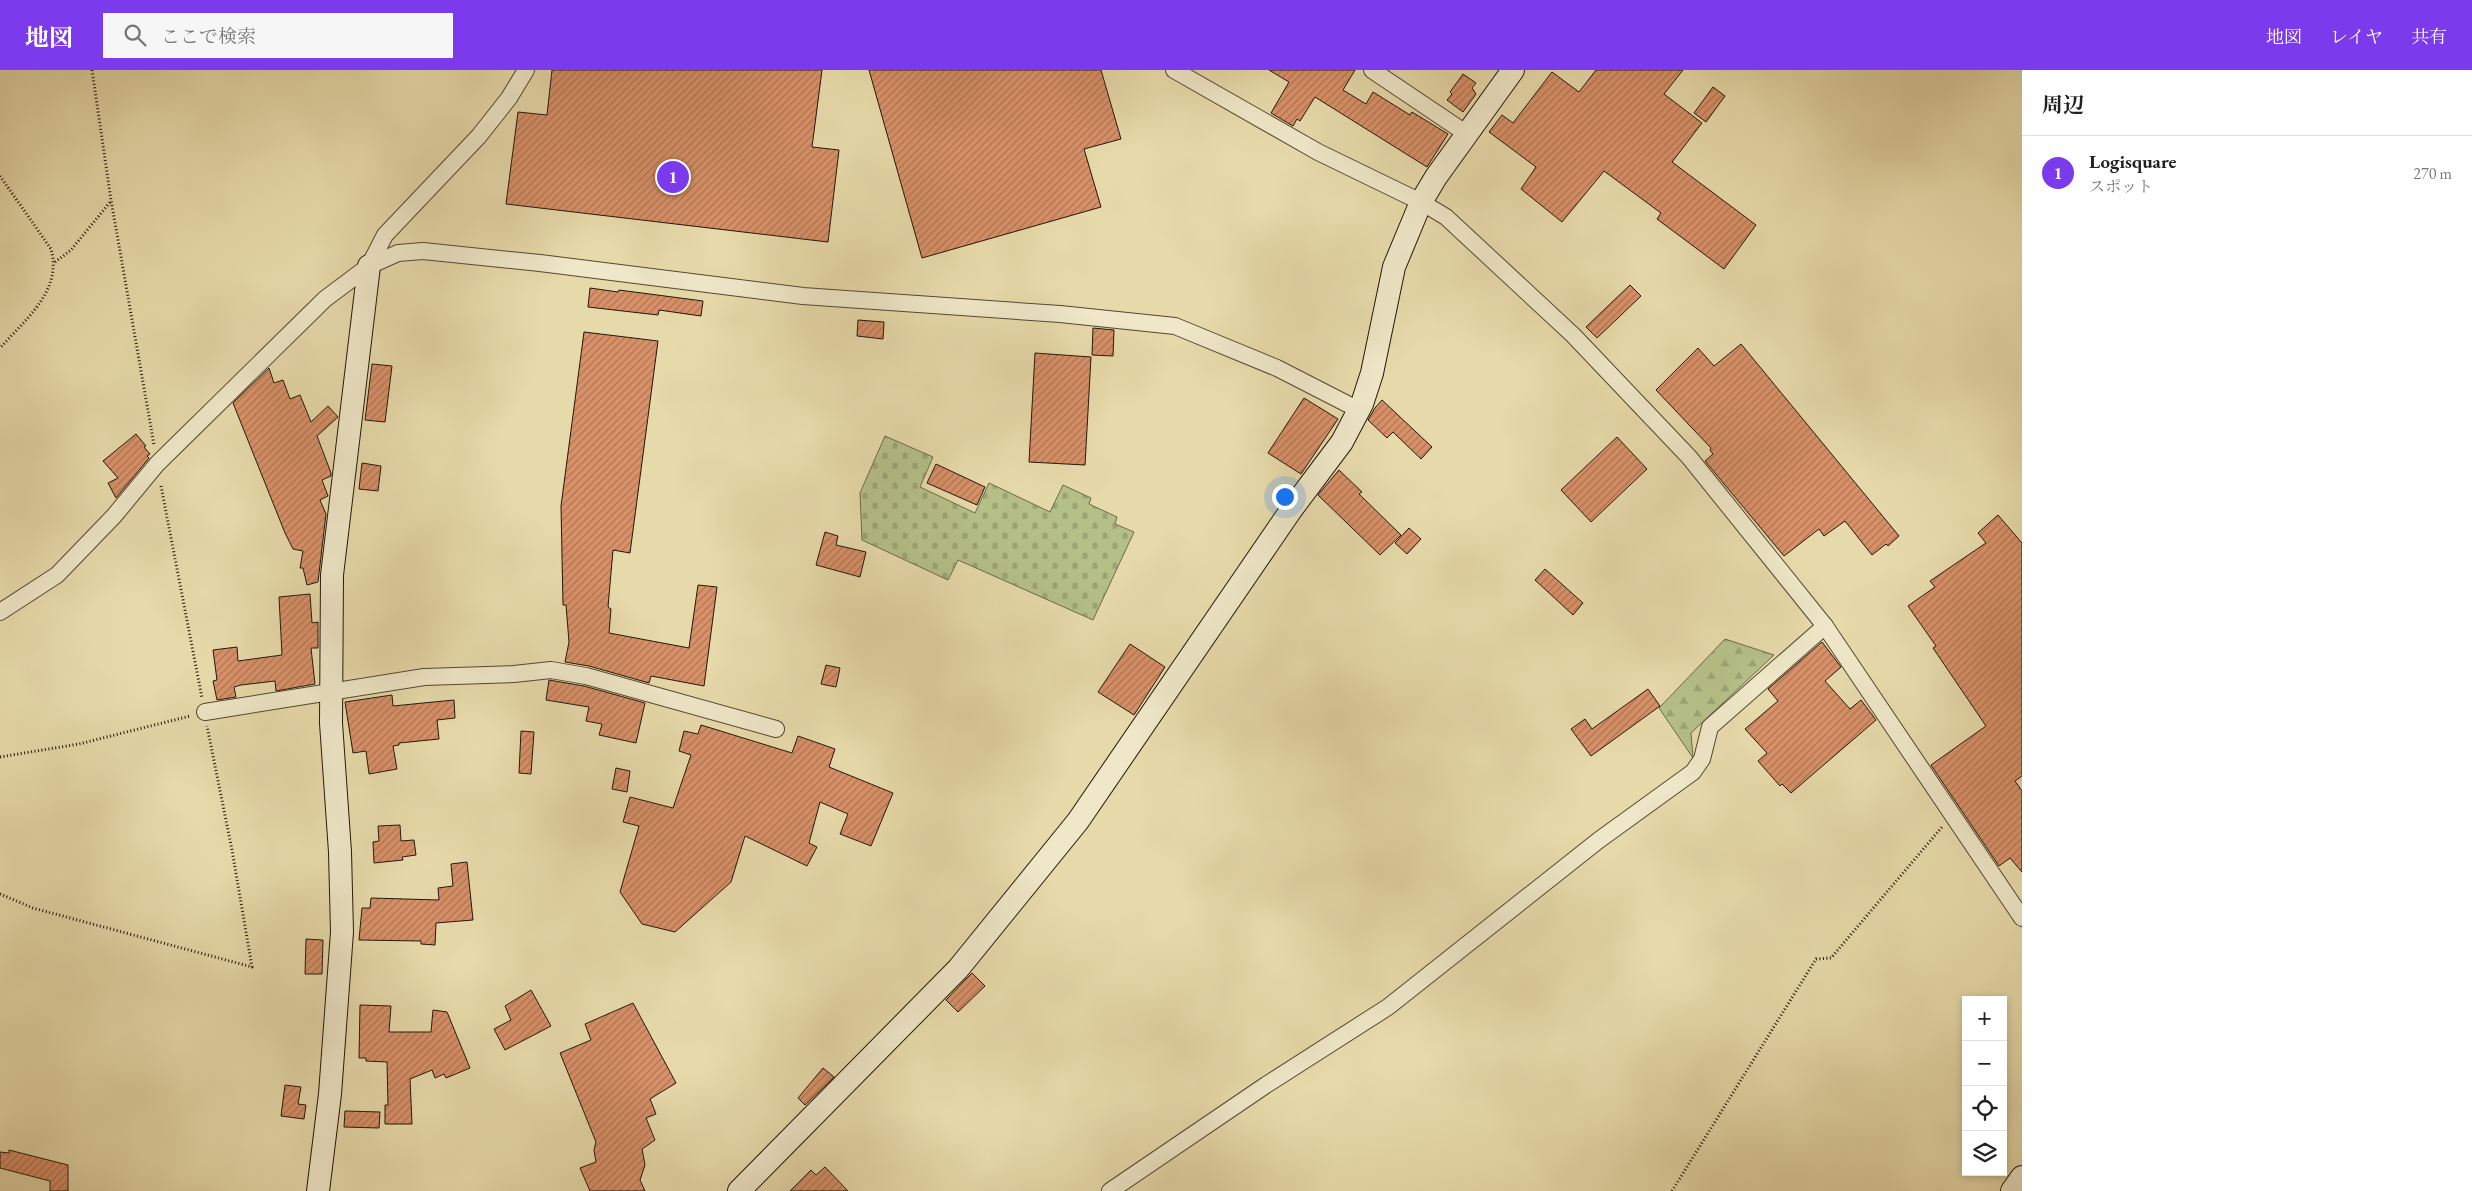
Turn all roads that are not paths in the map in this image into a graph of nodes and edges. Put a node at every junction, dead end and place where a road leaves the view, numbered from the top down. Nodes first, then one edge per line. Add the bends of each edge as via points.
1 (526, 70) edge
2 (1174, 70) edge
3 (1372, 70) edge
4 (1513, 70) edge
5 (1467, 134) junction
6 (1421, 202) junction
7 (369, 266) junction
8 (1359, 410) junction
9 (0, 612) edge
10 (1825, 626) junction
11 (332, 692) junction
12 (204, 712) road end
13 (776, 730) dead end
14 (2022, 918) edge
15 (2022, 1176) edge
16 (318, 1191) edge
17 (739, 1191) edge
18 (1110, 1191) edge
19 (2012, 1191) edge

1 - 7 street via 479,136 385,235
2 - 6 street via 1318,152
3 - 5 street
4 - 5 street
5 - 6 street
6 - 8 street via 1394,267 1372,373
6 - 10 street via 1446,217 1573,335 1638,401 1689,457
7 - 8 street via 398,252 423,251 803,296 1060,314 1175,326 1278,368
7 - 9 street via 324,299 157,464 114,516 57,575
7 - 11 street via 332,575
8 - 17 street via 1342,442 1078,821 958,969
10 - 14 street
10 - 18 street via 1710,727 1702,759 1694,772 1599,840 1388,1007
11 - 12 street
11 - 13 street via 424,677 551,670 586,676
11 - 16 street via 342,932 330,1094
15 - 19 street

